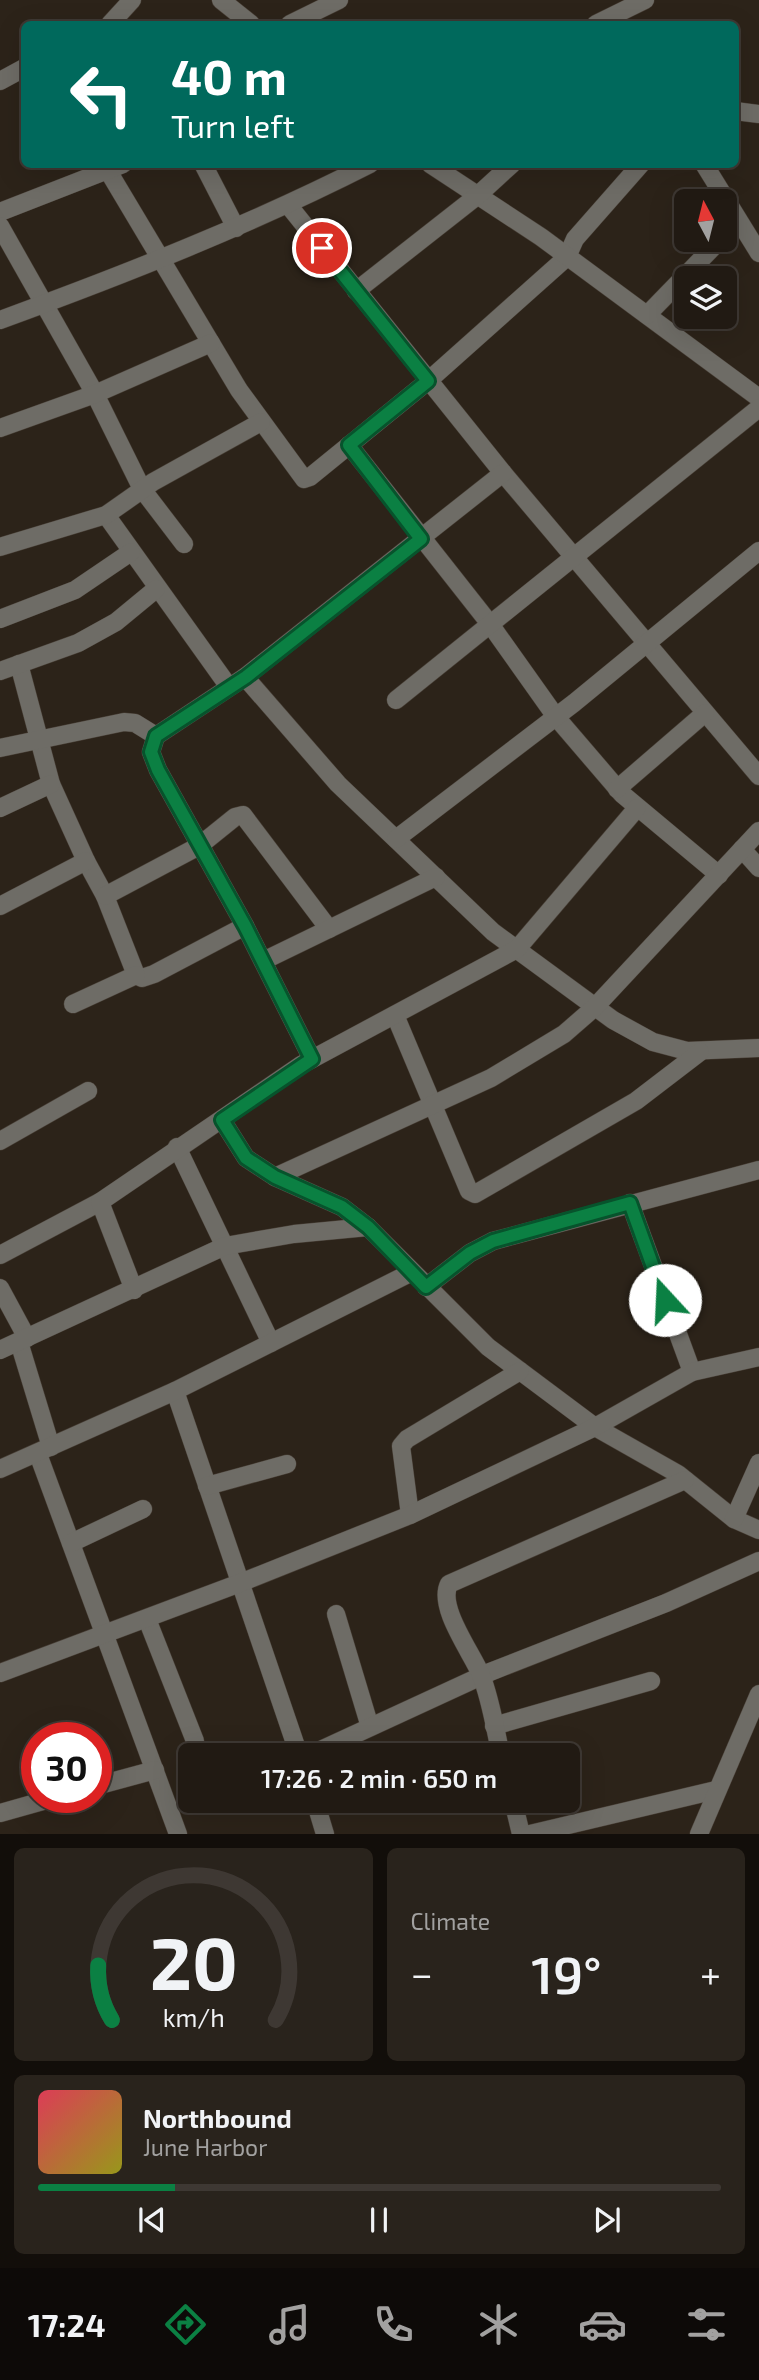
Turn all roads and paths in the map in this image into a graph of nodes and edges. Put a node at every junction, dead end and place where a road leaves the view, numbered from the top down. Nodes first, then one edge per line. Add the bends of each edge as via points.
1 (132, 0) edge
2 (221, 0) edge
3 (339, 0) edge
4 (645, 0) edge
5 (114, 21) edge
6 (247, 21) edge
7 (296, 21) edge
8 (602, 21) edge
9 (21, 70) edge
10 (0, 81) edge
11 (739, 112) edge
12 (759, 114) edge
13 (109, 168) edge
14 (112, 168) edge
15 (205, 168) edge
16 (362, 168) edge
17 (436, 168) edge
18 (508, 168) edge
19 (637, 168) edge
20 (706, 168) edge
21 (477, 196) junction
22 (289, 206) junction
23 (0, 212) edge
24 (739, 221) joint
25 (0, 226) edge
26 (236, 229) junction
27 (708, 252) edge
28 (759, 253) edge
29 (567, 257) junction
30 (161, 260) junction
31 (356, 291) junction
32 (43, 304) junction
33 (647, 315) junction
34 (0, 320) edge
35 (211, 344) junction
36 (428, 381) junction
37 (757, 393) edge
38 (95, 394) junction
39 (261, 422) junction
40 (0, 428) edge
41 (349, 445) junction
42 (503, 473) junction
43 (142, 489) junction
44 (106, 515) junction
45 (421, 539) junction
46 (184, 544) dead end
47 (0, 547) edge
48 (759, 551) edge
49 (131, 552) junction
50 (574, 556) junction
51 (156, 589) junction
52 (0, 619) edge
53 (490, 624) junction
54 (646, 642) junction
55 (19, 664) junction
56 (0, 671) edge
57 (246, 677) junction
58 (229, 687) junction
59 (396, 700) dead end
60 (705, 713) junction
61 (556, 717) junction
62 (156, 736) junction
63 (40, 738) junction
64 (0, 748) edge
65 (759, 776) edge
66 (51, 784) junction
67 (617, 789) junction
68 (0, 808) edge
69 (637, 808) junction
70 (759, 831) edge
71 (396, 839) junction
72 (200, 846) junction
73 (742, 849) junction
74 (86, 861) junction
75 (759, 868) edge
76 (719, 874) junction
77 (436, 877) junction
78 (105, 896) junction
79 (0, 906) edge
80 (245, 926) junction
81 (329, 929) junction
82 (517, 949) junction
83 (262, 961) junction
84 (136, 975) junction
85 (74, 1004) dead end
86 (596, 1007) junction
87 (395, 1014) junction
88 (700, 1052) junction
89 (755, 1053) edge
90 (312, 1059) junction
91 (88, 1091) dead end
92 (432, 1106) junction
93 (222, 1120) junction
94 (0, 1141) edge
95 (177, 1147) junction
96 (758, 1174) edge
97 (275, 1177) junction
98 (100, 1202) junction
99 (630, 1203) junction
100 (368, 1227) junction
101 (225, 1246) junction
102 (0, 1255) edge
103 (412, 1272) junction
104 (426, 1287) junction
105 (0, 1288) edge
106 (134, 1290) junction
107 (23, 1340) junction
108 (271, 1343) junction
109 (0, 1350) edge
110 (759, 1357) edge
111 (520, 1371) junction
112 (692, 1372) junction
113 (175, 1391) junction
114 (595, 1427) junction
115 (44, 1450) junction
116 (759, 1463) edge
117 (287, 1464) dead end
118 (0, 1469) edge
119 (685, 1479) junction
120 (207, 1486) junction
121 (143, 1509) dead end
122 (410, 1514) junction
123 (734, 1519) junction
124 (759, 1530) edge
125 (71, 1544) junction
126 (759, 1561) edge
127 (240, 1583) junction
128 (336, 1614) dead end
129 (147, 1619) junction
130 (104, 1635) junction
131 (0, 1672) edge
132 (481, 1676) junction
133 (651, 1681) dead end
134 (759, 1694) edge
135 (494, 1726) junction
136 (370, 1727) junction
137 (195, 1741) dead end
138 (295, 1743) edge
139 (336, 1743) edge
140 (498, 1743) edge
141 (155, 1770) junction
142 (112, 1782) edge
143 (716, 1790) junction
144 (21, 1807) edge
145 (0, 1813) edge
146 (319, 1813) edge
147 (516, 1813) edge
148 (178, 1834) edge
149 (325, 1834) edge
150 (521, 1834) edge
151 (530, 1834) edge
152 (699, 1834) edge

1 - 5 street
2 - 6 street
3 - 7 street
4 - 8 street
9 - 10 street
11 - 12 street
13 - 23 street
14 - 30 street
15 - 26 street
16 - 22 street
17 - 21 street
18 - 21 street
19 - 29 street via 575,239
20 - 24 street
21 - 29 street
21 - 31 street
22 - 26 street
22 - 31 street
24 - 28 street
25 - 32 street
26 - 30 street
27 - 33 street
29 - 33 street
29 - 36 street
30 - 32 street
30 - 35 street
31 - 36 street
32 - 34 street
32 - 38 street
33 - 37 street
35 - 38 street
35 - 39 street
36 - 41 street
36 - 42 street
37 - 50 street
38 - 40 street
38 - 43 street
39 - 41 street via 304,479
39 - 43 street
41 - 45 street
42 - 45 street
42 - 50 street
43 - 44 street
43 - 46 street
44 - 47 street
44 - 49 street
45 - 53 street
45 - 57 street
48 - 54 street
49 - 51 street
49 - 52 street via 75,590
50 - 53 street
50 - 54 street
51 - 55 street via 116,622
51 - 58 street
53 - 59 street
53 - 61 street
54 - 60 street
54 - 61 street
55 - 56 street
55 - 63 street
57 - 58 street
57 - 71 street via 338,784
58 - 62 street
60 - 65 street
60 - 67 street
61 - 67 street
61 - 71 street
62 - 63 street via 124,722
62 - 72 street via 151,752
63 - 64 street
63 - 66 street
66 - 68 street
66 - 74 street
67 - 69 street
69 - 76 street
69 - 82 street
70 - 73 street
71 - 77 street
72 - 78 street
72 - 80 street
72 - 81 street via 235,817 243,816
73 - 75 street
73 - 76 street
74 - 78 street
74 - 79 street
76 - 86 street
77 - 81 street
77 - 82 street
78 - 84 street
80 - 83 street
80 - 84 street via 154,974
81 - 83 street
82 - 86 street
82 - 87 street
83 - 90 street
84 - 85 street
86 - 88 street via 653,1042
86 - 92 street via 532,1056
87 - 90 street
87 - 92 street
88 - 89 street
88 - 92 street via 636,1101 480,1193 469,1191
90 - 93 street
91 - 94 street
92 - 97 street
93 - 95 street
93 - 97 street via 246,1158
95 - 98 street
95 - 101 street
96 - 99 street
97 - 100 street via 334,1201
98 - 102 street
98 - 106 street
99 - 104 street via 493,1241
99 - 112 street
100 - 101 street
100 - 103 street
101 - 106 street
101 - 108 street
103 - 104 street
103 - 108 street
104 - 111 street
105 - 107 street
106 - 107 street
107 - 109 street
107 - 115 street
108 - 113 street
110 - 112 street
111 - 114 street
111 - 122 street via 401,1446
112 - 114 street
113 - 115 street
113 - 120 street
114 - 119 street
114 - 122 street
115 - 118 street
115 - 125 street
116 - 123 street
117 - 120 street
119 - 123 street
119 - 132 street via 449,1584 449,1612
120 - 127 street
121 - 125 street
122 - 127 street
123 - 124 street
125 - 130 street
126 - 132 street
127 - 129 street
127 - 138 street
128 - 136 street
129 - 130 street
129 - 137 street
130 - 131 street
130 - 141 street
132 - 135 street
132 - 136 street
133 - 135 street
134 - 143 street
135 - 140 street
136 - 139 street
141 - 142 street
141 - 148 street
143 - 151 street
143 - 152 street
144 - 145 street
146 - 149 street
147 - 150 street

